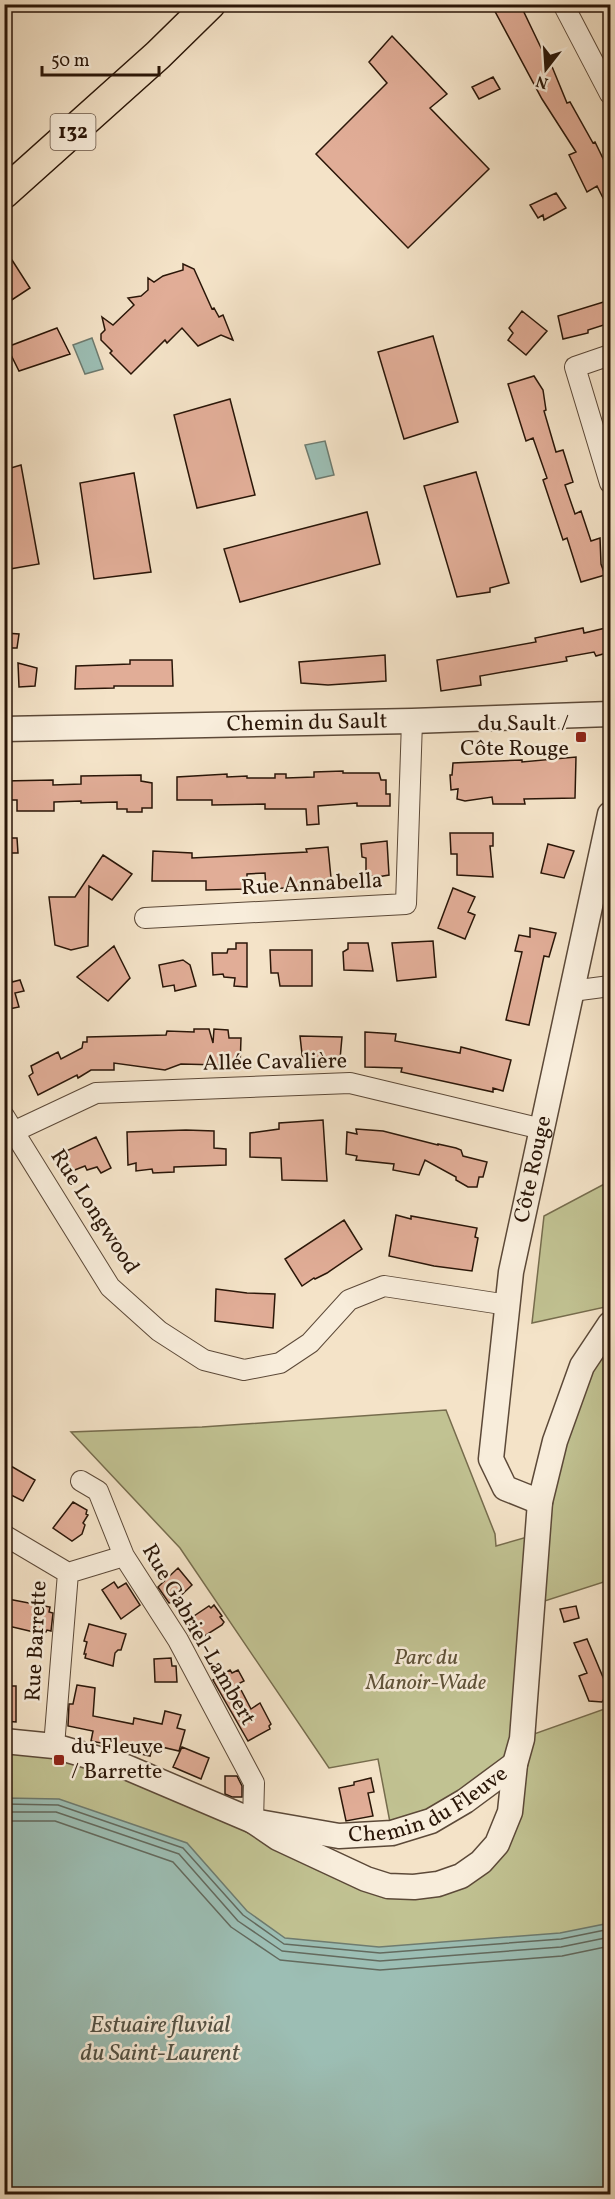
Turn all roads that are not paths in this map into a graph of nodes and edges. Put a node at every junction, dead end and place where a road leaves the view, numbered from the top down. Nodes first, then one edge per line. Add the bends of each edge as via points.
1 (210, 4) edge
2 (563, 4) edge
3 (610, 94) edge
4 (4, 193) edge
5 (610, 355) edge
6 (610, 483) edge
7 (610, 714) edge
8 (412, 721) junction
9 (4, 729) edge
10 (610, 814) edge
11 (145, 918) dead end
12 (610, 986) edge
13 (572, 992) junction
14 (9, 1124) edge
15 (542, 1130) junction
16 (508, 1305) junction
17 (610, 1324) edge
18 (81, 1481) dead end
19 (540, 1502) junction
20 (4, 1535) edge
21 (124, 1556) junction
22 (68, 1573) junction
23 (4, 1741) edge
24 (54, 1746) junction
25 (515, 1764) junction
26 (253, 1821) junction

1 - 4 main road, 132
2 - 3 street
5 - 6 street via 575,367
7 - 8 street, Chemin du Sault
8 - 9 street, Chemin du Sault
8 - 11 street, Rue Annabella via 406,904
10 - 13 street, Côte Rouge
12 - 13 street
13 - 15 street, Côte Rouge
14 - 15 street, Allée Cavalière via 96,1093 350,1083
14 - 16 street, Rue Longwood via 111,1287 159,1330 204,1360 244,1370 280,1363 310,1344 349,1300 384,1286
15 - 16 street, Côte Rouge via 511,1272
16 - 19 street, Côte Rouge via 491,1459 505,1488
17 - 19 street, Chemin du Fleuve via 582,1366 555,1441
18 - 21 street, Rue Gabriel-Lambert via 98,1491
19 - 25 street, Chemin du Fleuve via 522,1739
20 - 22 street, Rue Barrette
21 - 22 street
21 - 26 street, Rue Gabriel-Lambert via 178,1640 254,1783
22 - 24 street, Rue Barrette
23 - 24 street, Chemin du Fleuve
24 - 26 street, Chemin du Fleuve via 126,1767
25 - 26 street, Chemin du Fleuve via 431,1821 392,1833 339,1836
25 - 26 street via 510,1812 497,1844 461,1876 438,1884 388,1886 366,1879 278,1838

